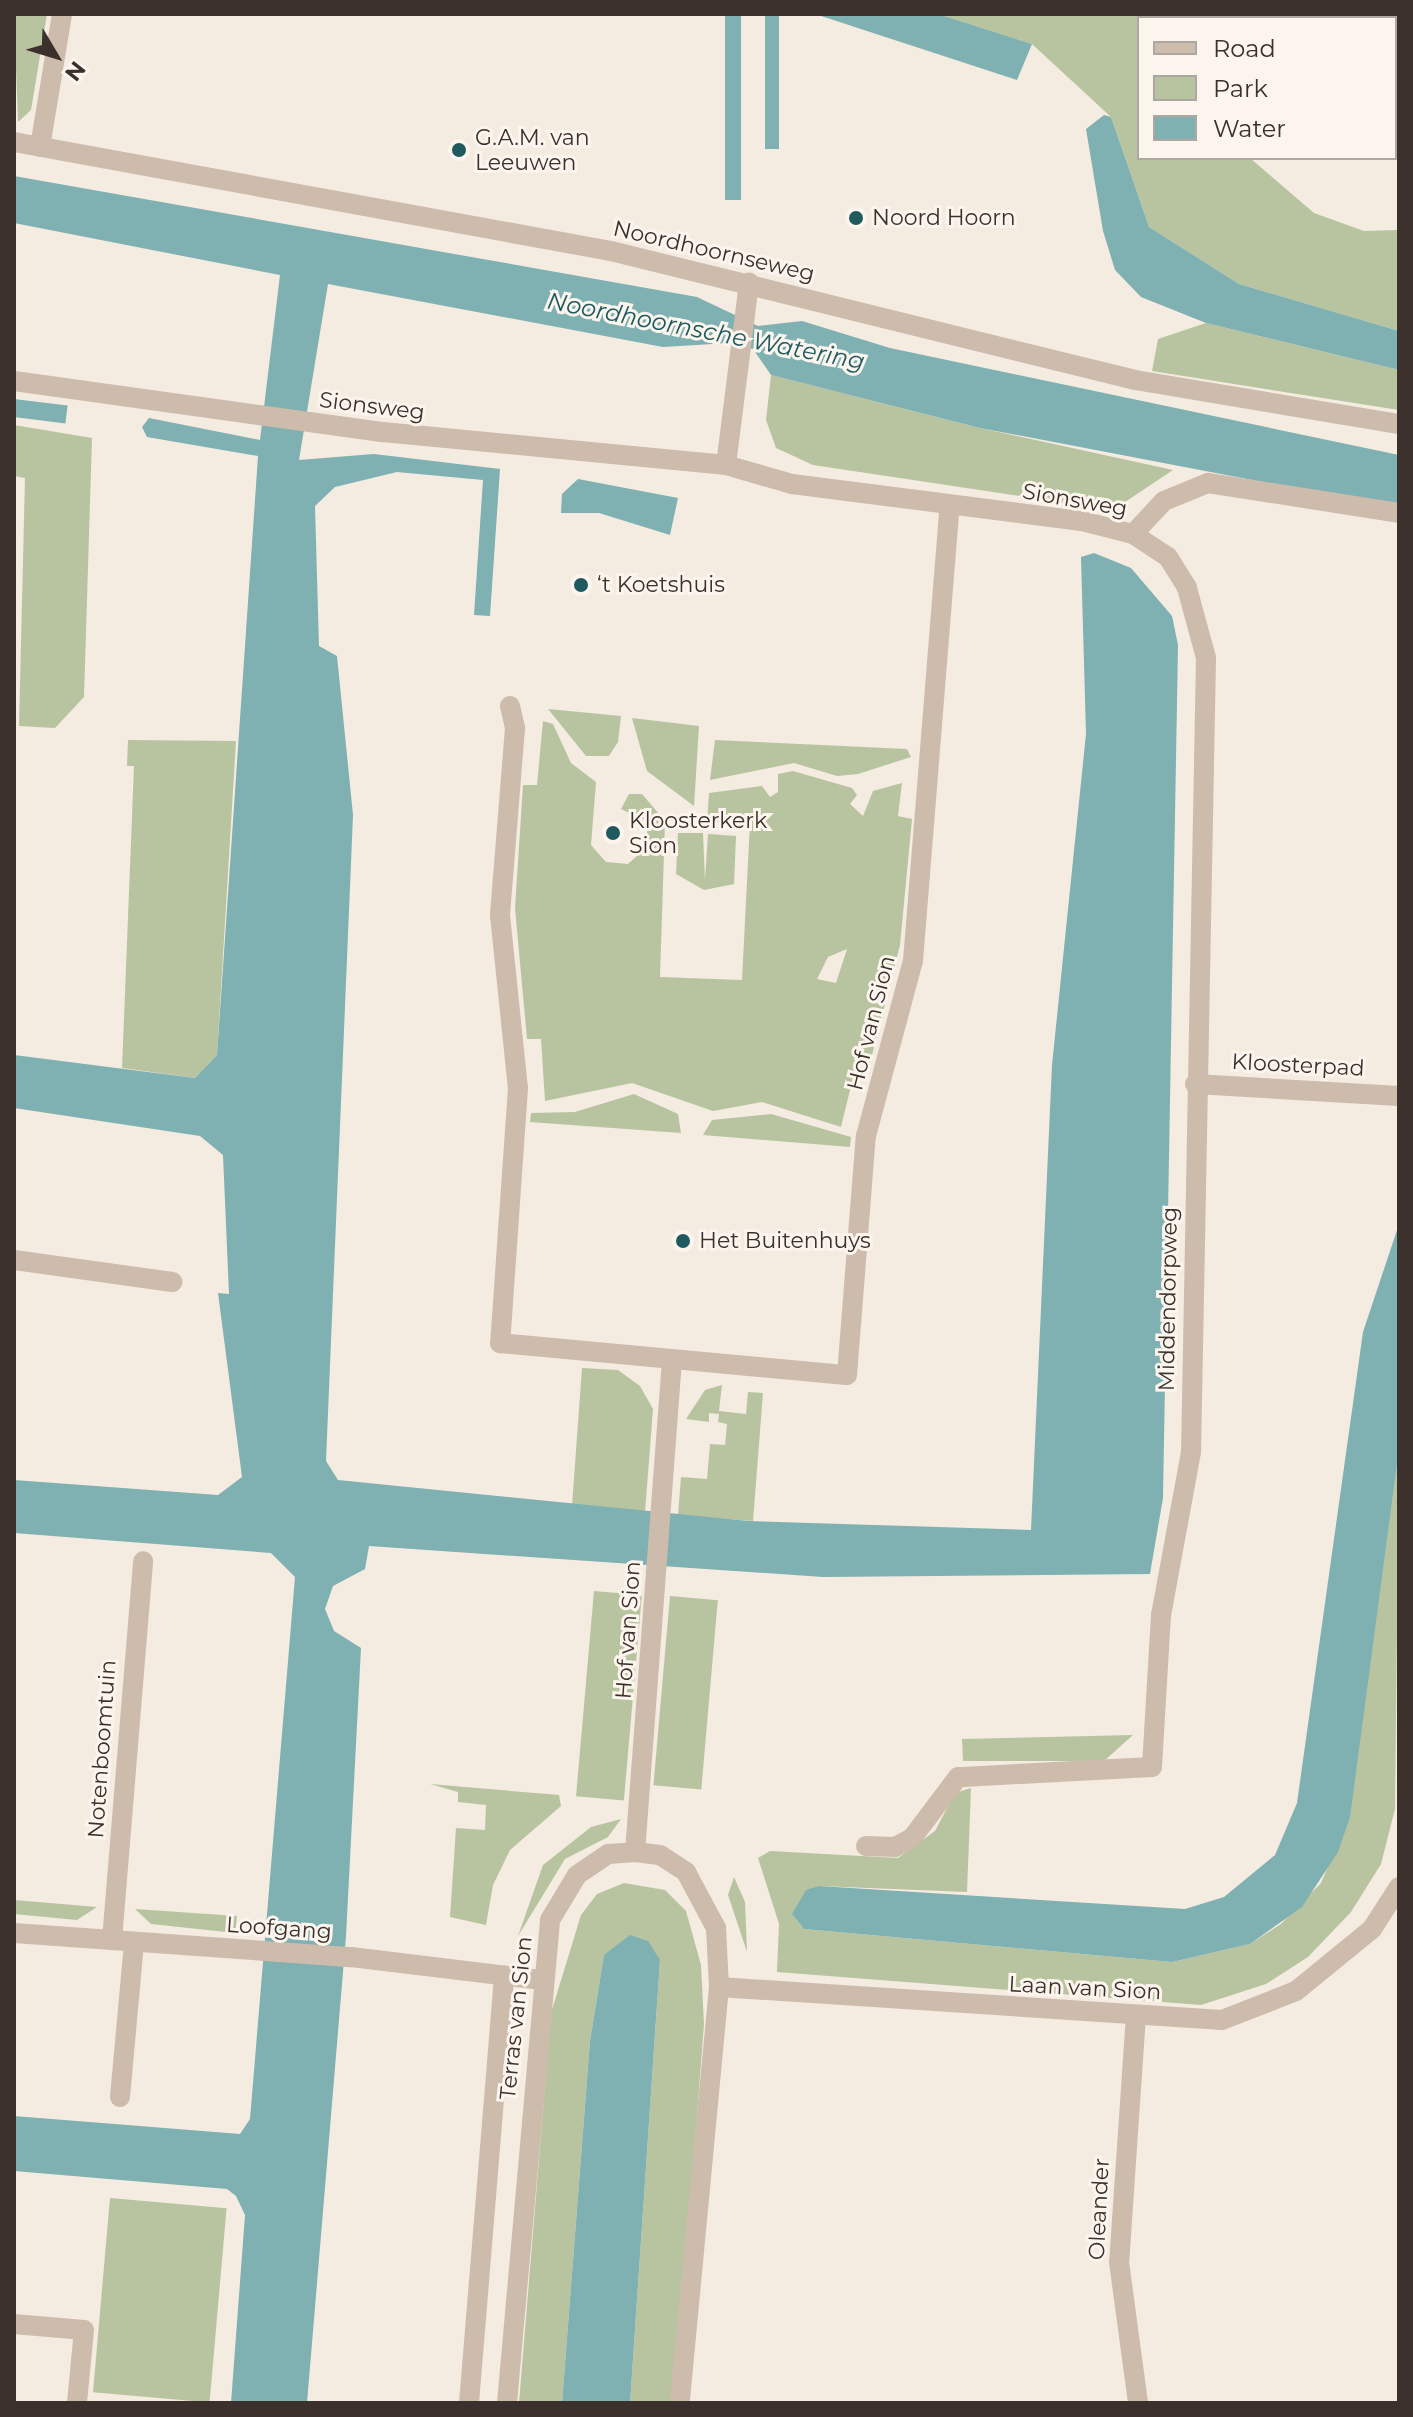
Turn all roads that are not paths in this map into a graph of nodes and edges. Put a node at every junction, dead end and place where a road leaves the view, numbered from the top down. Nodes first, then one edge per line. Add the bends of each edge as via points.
1 (62, 14) edge
2 (14, 142) edge
3 (40, 147) junction
4 (749, 282) junction
5 (14, 381) edge
6 (1399, 424) edge
7 (726, 465) junction
8 (950, 506) junction
9 (1399, 513) edge
10 (1133, 534) junction
11 (510, 706) dead end
12 (1195, 1084) junction
13 (1399, 1096) edge
14 (14, 1260) edge
15 (172, 1282) dead end
16 (672, 1364) junction
17 (143, 1561) dead end
18 (866, 1846) dead end
19 (635, 1852) junction
20 (1399, 1887) edge
21 (14, 1933) edge
22 (112, 1940) junction
23 (134, 1942) junction
24 (504, 1975) junction
25 (541, 1980) junction
26 (719, 1987) junction
27 (1136, 2015) junction
28 (120, 2097) dead end
29 (14, 2324) edge
30 (77, 2403) edge
31 (469, 2403) edge
32 (507, 2403) edge
33 (680, 2403) edge
34 (1138, 2403) edge

1 - 3 street
2 - 3 street, Noordhoornseweg
3 - 4 street, Noordhoornseweg
4 - 6 street, Noordhoornseweg via 1135,380
4 - 7 street
5 - 7 street, Sionsweg via 309,422
7 - 8 street, Sionsweg via 792,484
8 - 10 street, Sionsweg via 1082,521
8 - 16 street, Hof van Sion via 913,961 866,1136 847,1375
9 - 10 street, Sionsweg via 1208,483 1164,501
10 - 12 street, Middendorpweg via 1168,557 1187,588 1206,658
11 - 16 street, Hof van Sion via 515,728 500,915 518,1088 500,1343
12 - 13 street, Kloosterpad via 1324,1086
12 - 18 street, Middendorpweg via 1191,1452 1161,1615 1152,1767 958,1777 912,1838 895,1847
14 - 15 street
16 - 19 street, Hof van Sion
17 - 22 street, Notenboomtuin
19 - 25 street, Terras van Sion via 608,1854 560,1896
19 - 26 street via 660,1855 686,1872 707,1899
20 - 27 street, Laan van Sion via 1372,1929 1296,1991 1222,2020
21 - 22 street, Loofgang
22 - 23 street, Loofgang
23 - 24 street, Loofgang via 351,1957
23 - 28 street
24 - 25 street, Loofgang
24 - 31 street, Terras van Sion
25 - 32 street, Terras van Sion
26 - 27 street, Laan van Sion
26 - 33 street
27 - 34 street, Oleander via 1119,2262
29 - 30 street via 84,2330

